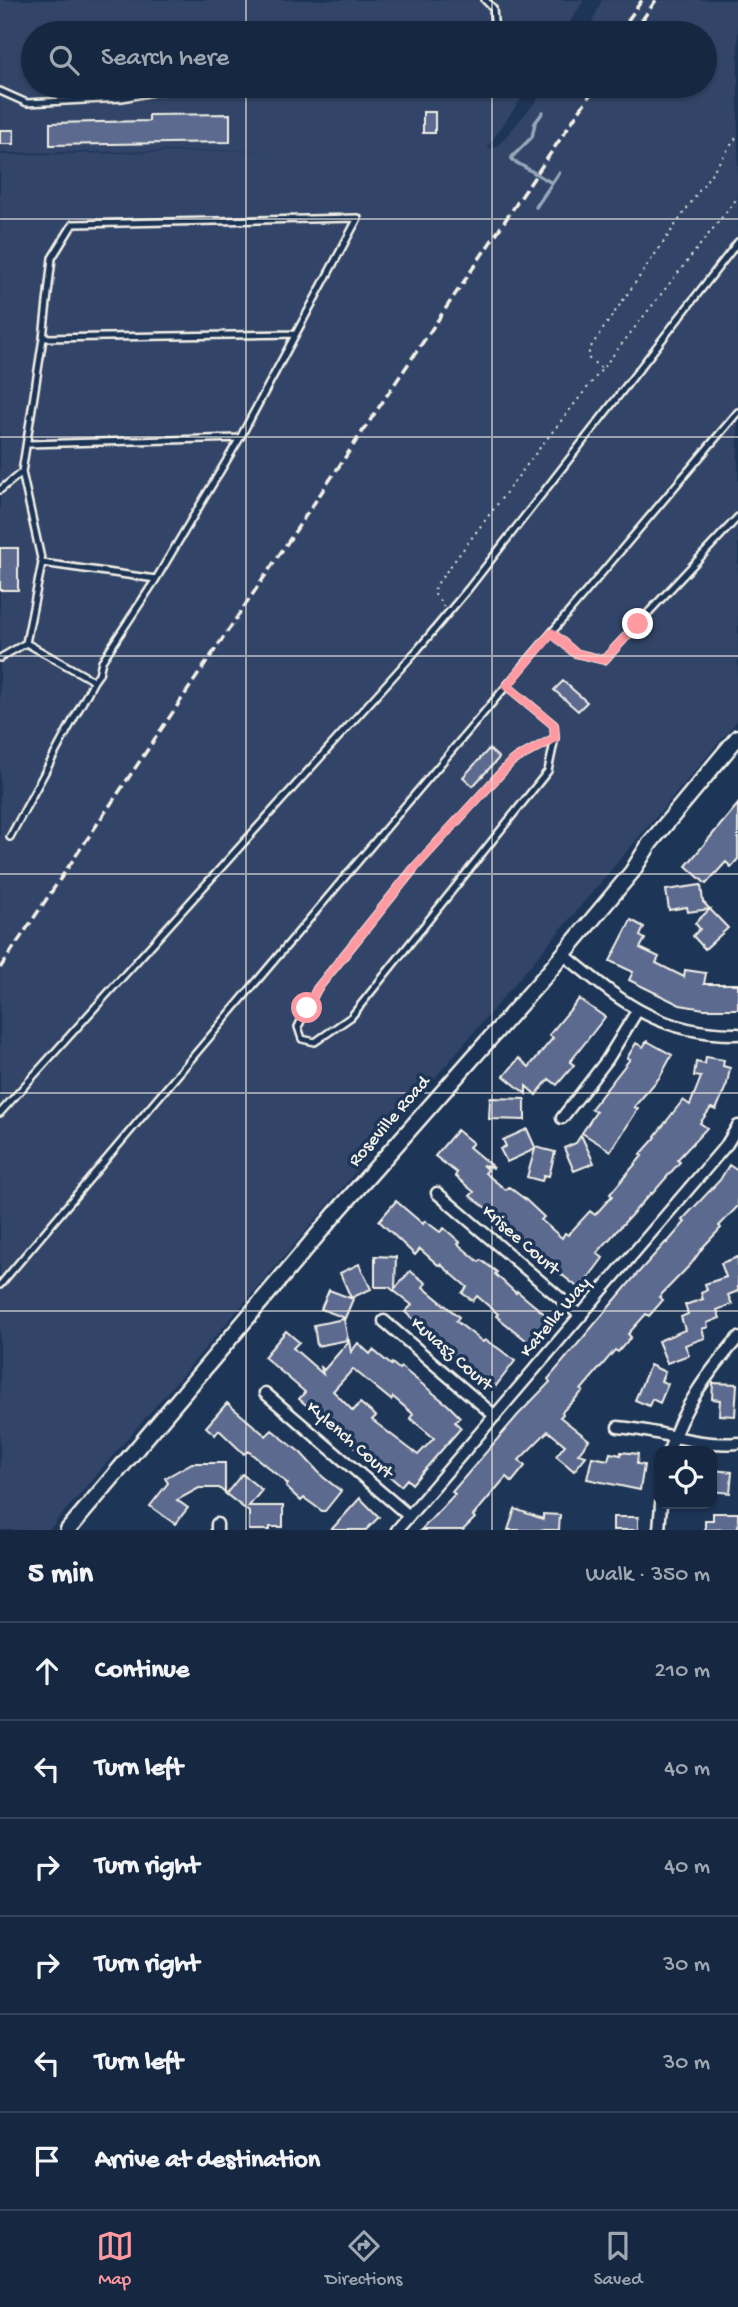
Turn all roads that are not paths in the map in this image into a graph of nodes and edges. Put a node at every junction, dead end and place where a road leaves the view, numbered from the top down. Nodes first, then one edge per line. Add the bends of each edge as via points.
1 (485, 0) edge
2 (494, 21) edge
3 (0, 92) edge
4 (106, 98) edge
5 (738, 242) edge
6 (295, 334) junction
7 (43, 338) junction
8 (738, 412) edge
9 (240, 438) junction
10 (27, 444) junction
11 (22, 472) junction
12 (0, 490) edge
13 (738, 517) edge
14 (42, 563) junction
15 (156, 579) junction
16 (552, 633) junction
17 (26, 643) junction
18 (0, 658) edge
19 (94, 681) junction
20 (507, 686) junction
21 (738, 737) edge
22 (555, 738) junction
23 (10, 837) dead end
24 (563, 954) junction
25 (637, 1011) junction
26 (738, 1034) edge
27 (0, 1112) edge
28 (562, 1118) dead end
29 (738, 1126) edge
30 (437, 1193) dead end
31 (0, 1285) edge
32 (581, 1315) junction
33 (384, 1321) dead end
34 (738, 1338) edge
35 (265, 1393) dead end
36 (495, 1416) junction
37 (618, 1427) dead end
38 (673, 1437) junction
39 (738, 1443) edge
40 (670, 1446) edge
41 (661, 1509) edge
42 (409, 1516) junction
43 (68, 1530) edge
44 (397, 1530) edge
45 (659, 1530) edge

1 - 2 lane via 493,8
3 - 4 lane via 27,103
5 - 27 lane via 449,612
6 - 7 lane
6 - 7 lane via 358,218 73,224 52,258
6 - 9 lane
7 - 10 lane
8 - 16 lane
9 - 10 lane
9 - 15 lane
10 - 11 lane
11 - 12 lane
11 - 14 lane
13 - 16 lane via 604,660 575,653
14 - 15 lane
14 - 17 lane
15 - 19 lane
16 - 20 lane
17 - 18 lane
17 - 19 lane
19 - 23 lane
20 - 22 lane via 554,725
20 - 31 lane
21 - 24 main road, Roseville Road
22 - 22 lane via 548,771 351,1017 315,1042 302,1039 298,1027 317,989 416,866 512,761
24 - 25 street
24 - 43 main road, Roseville Road
25 - 26 street via 691,1031
25 - 28 street via 607,1060
29 - 32 street, Katella Way
30 - 32 street, Krisee Court
32 - 36 street, Katella Way
33 - 36 street, Kuvasz Court
34 - 38 street via 698,1388
35 - 42 street, Kylench Court
36 - 42 street, Katella Way
37 - 38 street
38 - 39 street via 703,1444
38 - 40 street
41 - 45 street
42 - 44 street, Katella Way

